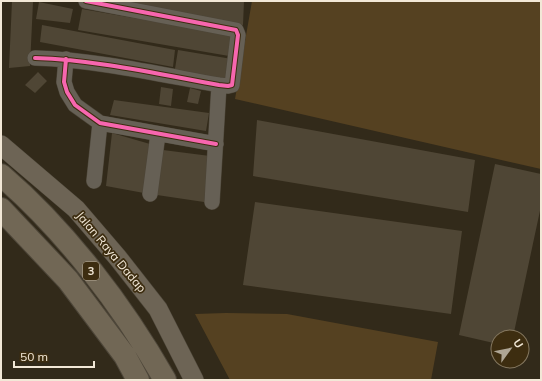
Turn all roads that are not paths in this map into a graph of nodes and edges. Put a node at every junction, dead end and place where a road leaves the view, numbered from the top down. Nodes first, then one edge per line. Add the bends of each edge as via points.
1 (86, 1) edge
2 (35, 58) dead end
3 (66, 59) junction
4 (219, 86) junction
5 (100, 123) junction
6 (158, 134) junction
7 (216, 144) junction
8 (1, 145) edge
9 (1, 175) edge
10 (94, 181) dead end
11 (150, 194) dead end
12 (212, 202) dead end
13 (1, 209) edge
14 (138, 380) edge
15 (165, 380) edge
16 (194, 380) edge

1 - 4 street via 236,30 238,35 233,81 228,86
2 - 3 street
3 - 4 street via 135,69
3 - 5 street via 64,82 67,92 75,105
4 - 7 street
5 - 6 street
5 - 10 street
6 - 7 street
6 - 11 street
7 - 12 street
8 - 16 main road, Jalan Raya Dadap via 76,209 118,258 158,309
9 - 15 highway, 3 via 86,263 144,343
13 - 14 highway, 3 via 68,280 125,356

